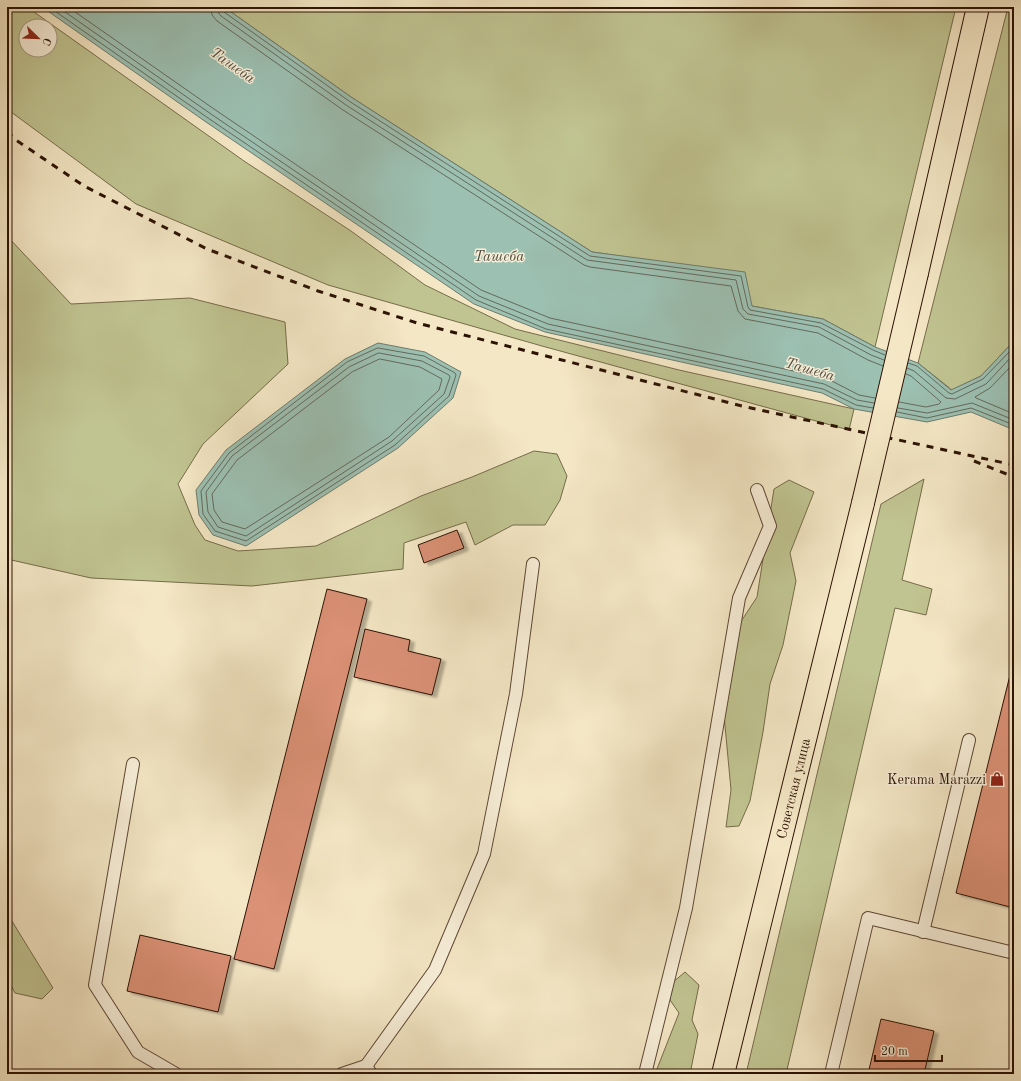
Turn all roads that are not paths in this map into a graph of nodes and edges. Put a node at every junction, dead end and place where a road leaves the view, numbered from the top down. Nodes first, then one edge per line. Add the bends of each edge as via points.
1 (978, 7) edge
2 (757, 490) dead end
3 (532, 564) dead end
4 (969, 740) dead end
5 (133, 764) dead end
6 (923, 932) junction
7 (1014, 953) edge
8 (369, 1070) edge
9 (176, 1074) edge
10 (342, 1074) edge
11 (645, 1074) edge
12 (723, 1074) edge
13 (831, 1074) edge

1 - 12 main road, Советская улица, bridge via 863,503
2 - 11 lane via 770,526 739,598 686,908
3 - 8 lane via 516,694 484,854 435,970
4 - 6 lane
5 - 9 lane via 95,985 138,1052
6 - 7 lane
6 - 13 lane via 868,918
8 - 10 lane

